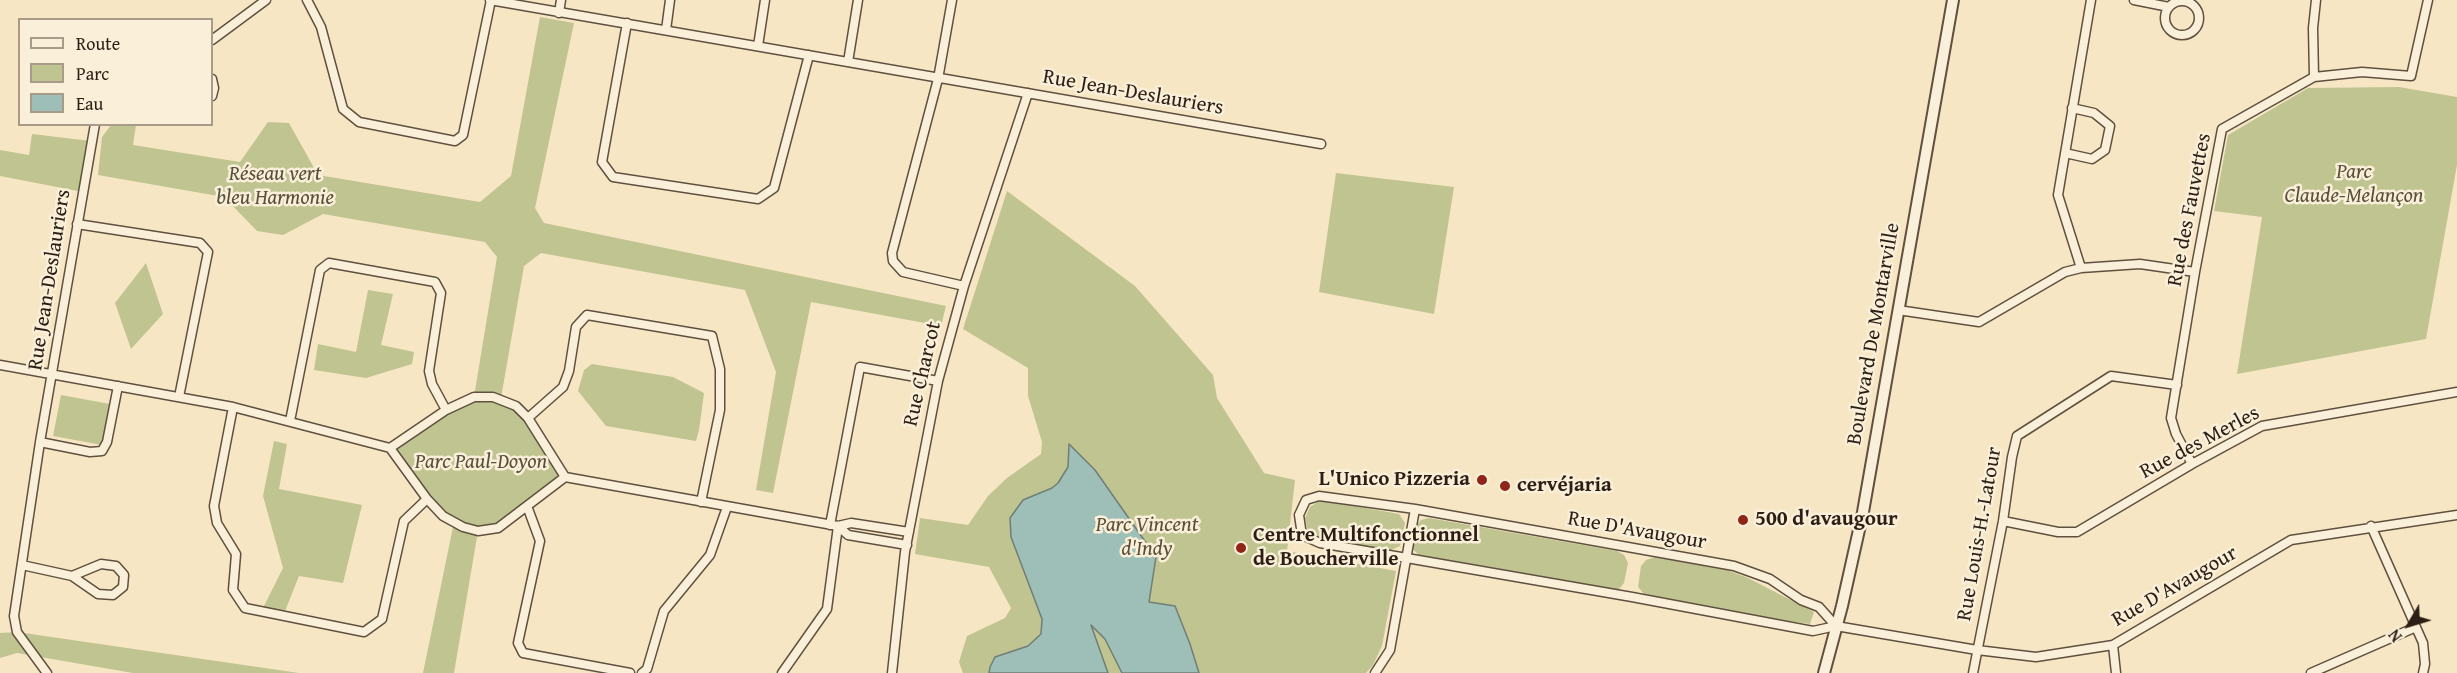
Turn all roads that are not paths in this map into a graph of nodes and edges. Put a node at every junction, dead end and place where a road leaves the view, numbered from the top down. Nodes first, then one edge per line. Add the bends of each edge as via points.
1 (307, 0) edge
2 (490, 0) edge
3 (561, 0) edge
4 (670, 0) edge
5 (765, 0) edge
6 (858, 0) edge
7 (952, 0) edge
8 (1953, 0) edge
9 (2091, 0) edge
10 (2134, 0) edge
11 (2316, 0) edge
12 (2428, 0) edge
13 (264, 1) edge
14 (2169, 7) junction
15 (559, 12) junction
16 (627, 23) junction
17 (666, 30) junction
18 (213, 39) edge
19 (758, 46) junction
20 (809, 56) junction
21 (848, 62) junction
22 (2314, 77) junction
23 (938, 79) junction
24 (1028, 93) junction
25 (2072, 108) junction
26 (95, 126) edge
27 (1321, 144) dead end
28 (2065, 153) junction
29 (77, 224) junction
30 (2081, 268) junction
31 (2194, 272) junction
32 (964, 286) junction
33 (1898, 310) junction
34 (0, 365) edge
35 (53, 374) junction
36 (938, 381) junction
37 (2177, 385) junction
38 (118, 387) junction
39 (2457, 392) edge
40 (178, 397) junction
41 (233, 407) junction
42 (446, 410) junction
43 (528, 418) junction
44 (290, 421) junction
45 (40, 442) junction
46 (390, 448) junction
47 (2192, 464) junction
48 (565, 477) junction
49 (427, 499) junction
50 (701, 502) junction
51 (527, 506) junction
52 (727, 507) junction
53 (1415, 510) junction
54 (2457, 515) edge
55 (2003, 522) junction
56 (834, 526) junction
57 (2371, 526) junction
58 (909, 532) junction
59 (907, 545) junction
60 (1407, 557) junction
61 (22, 565) junction
62 (72, 576) junction
63 (1836, 626) junction
64 (2416, 627) junction
65 (2114, 645) junction
66 (1977, 650) junction
67 (47, 673) edge
68 (630, 673) edge
69 (642, 673) edge
70 (782, 673) edge
71 (892, 673) edge
72 (1375, 673) edge
73 (1824, 673) edge
74 (1973, 673) edge
75 (2116, 673) edge
76 (2311, 673) edge
77 (2423, 673) edge

1 - 2 street, Rue Jean-Deslauriers via 321,27 343,109 359,122 455,141 463,135
2 - 15 street, Rue Jean-Deslauriers
3 - 15 street
4 - 17 street
5 - 19 street
6 - 21 street
7 - 23 street
8 - 33 street, Boulevard De Montarville
9 - 25 street
10 - 14 street
11 - 22 street
12 - 22 street, Rue des Fauvettes via 2412,76 2362,72
13 - 18 street
14 - 14 street via 2165,16 2170,31 2185,36 2196,30 2199,12 2191,3 2179,1
15 - 16 street, Rue Jean-Deslauriers
16 - 17 street, Rue Jean-Deslauriers
16 - 20 street via 602,162 613,177 758,199 774,188
17 - 19 street, Rue Jean-Deslauriers
19 - 20 street, Rue Jean-Deslauriers
20 - 21 street, Rue Jean-Deslauriers
21 - 23 street, Rue Jean-Deslauriers
22 - 31 street, Rue des Fauvettes via 2222,129
23 - 24 street, Rue Jean-Deslauriers
23 - 32 street via 893,261 903,272
24 - 27 street, Rue Jean-Deslauriers
24 - 32 street, Rue Charcot
25 - 28 street
25 - 28 street via 2094,112 2110,126 2105,150 2092,159
26 - 29 street, Rue Jean-Deslauriers
28 - 30 street via 2058,195
29 - 35 street, Rue Jean-Deslauriers
29 - 40 street via 200,243 208,252
30 - 31 street via 2140,264
30 - 33 street via 2064,272 1979,322
31 - 37 street, Rue des Fauvettes
32 - 36 street, Rue Charcot
33 - 63 street, Boulevard De Montarville via 1863,512
34 - 35 street
35 - 38 street
35 - 45 street, Rue Jean-Deslauriers
36 - 56 street via 860,367
36 - 58 street, Rue Charcot
37 - 47 street, Rue des Fauvettes via 2171,418
37 - 55 street, Rue Louis-H.-Latour via 2110,376 2017,436
38 - 40 street
38 - 45 street via 102,451
39 - 47 street, Rue des Merles via 2262,426
40 - 41 street
41 - 44 street
41 - 49 street via 214,506 217,524 236,554 232,590 245,608 364,632 382,619 404,521
42 - 43 street via 474,397 493,397 516,406
42 - 44 street via 429,371 441,293 435,282 329,263 320,270
42 - 46 street
43 - 48 street
43 - 50 street via 563,387 576,327 587,315 712,336 720,369 720,410
44 - 46 street
45 - 61 street, Rue Jean-Deslauriers
46 - 49 street
47 - 55 street, Rue des Merles via 2077,532
48 - 50 street
48 - 51 street
49 - 51 street via 443,516 478,531 498,528
50 - 52 street
51 - 68 street via 540,542 518,643 522,650
52 - 56 street
52 - 69 street via 710,555 664,611 647,669
53 - 60 street
53 - 60 street, Rue D'Avaugour via 1316,495 1303,503 1299,515 1300,532 1307,539
53 - 63 street, Rue D'Avaugour via 1734,566 1770,579 1819,607
54 - 57 street, Rue D'Avaugour
55 - 66 street, Rue Louis-H.-Latour
56 - 58 street via 851,523
56 - 59 street via 848,535
56 - 70 street via 827,609
57 - 64 street
57 - 65 street, Rue D'Avaugour via 2291,540
58 - 59 street, Rue Charcot
59 - 71 street, Rue Charcot
60 - 63 street, Rue D'Avaugour via 1813,631
60 - 72 street via 1390,650
61 - 62 street
61 - 67 street, Rue Jean-Deslauriers via 14,616 17,633
62 - 62 street via 98,594 113,595 123,587 124,575 116,566 101,564
63 - 66 street, Rue D'Avaugour
63 - 73 street, Boulevard De Montarville
64 - 76 street
64 - 77 street via 2422,643
65 - 66 street, Rue D'Avaugour via 2036,657
65 - 75 street
66 - 74 street, Rue Louis-H.-Latour

